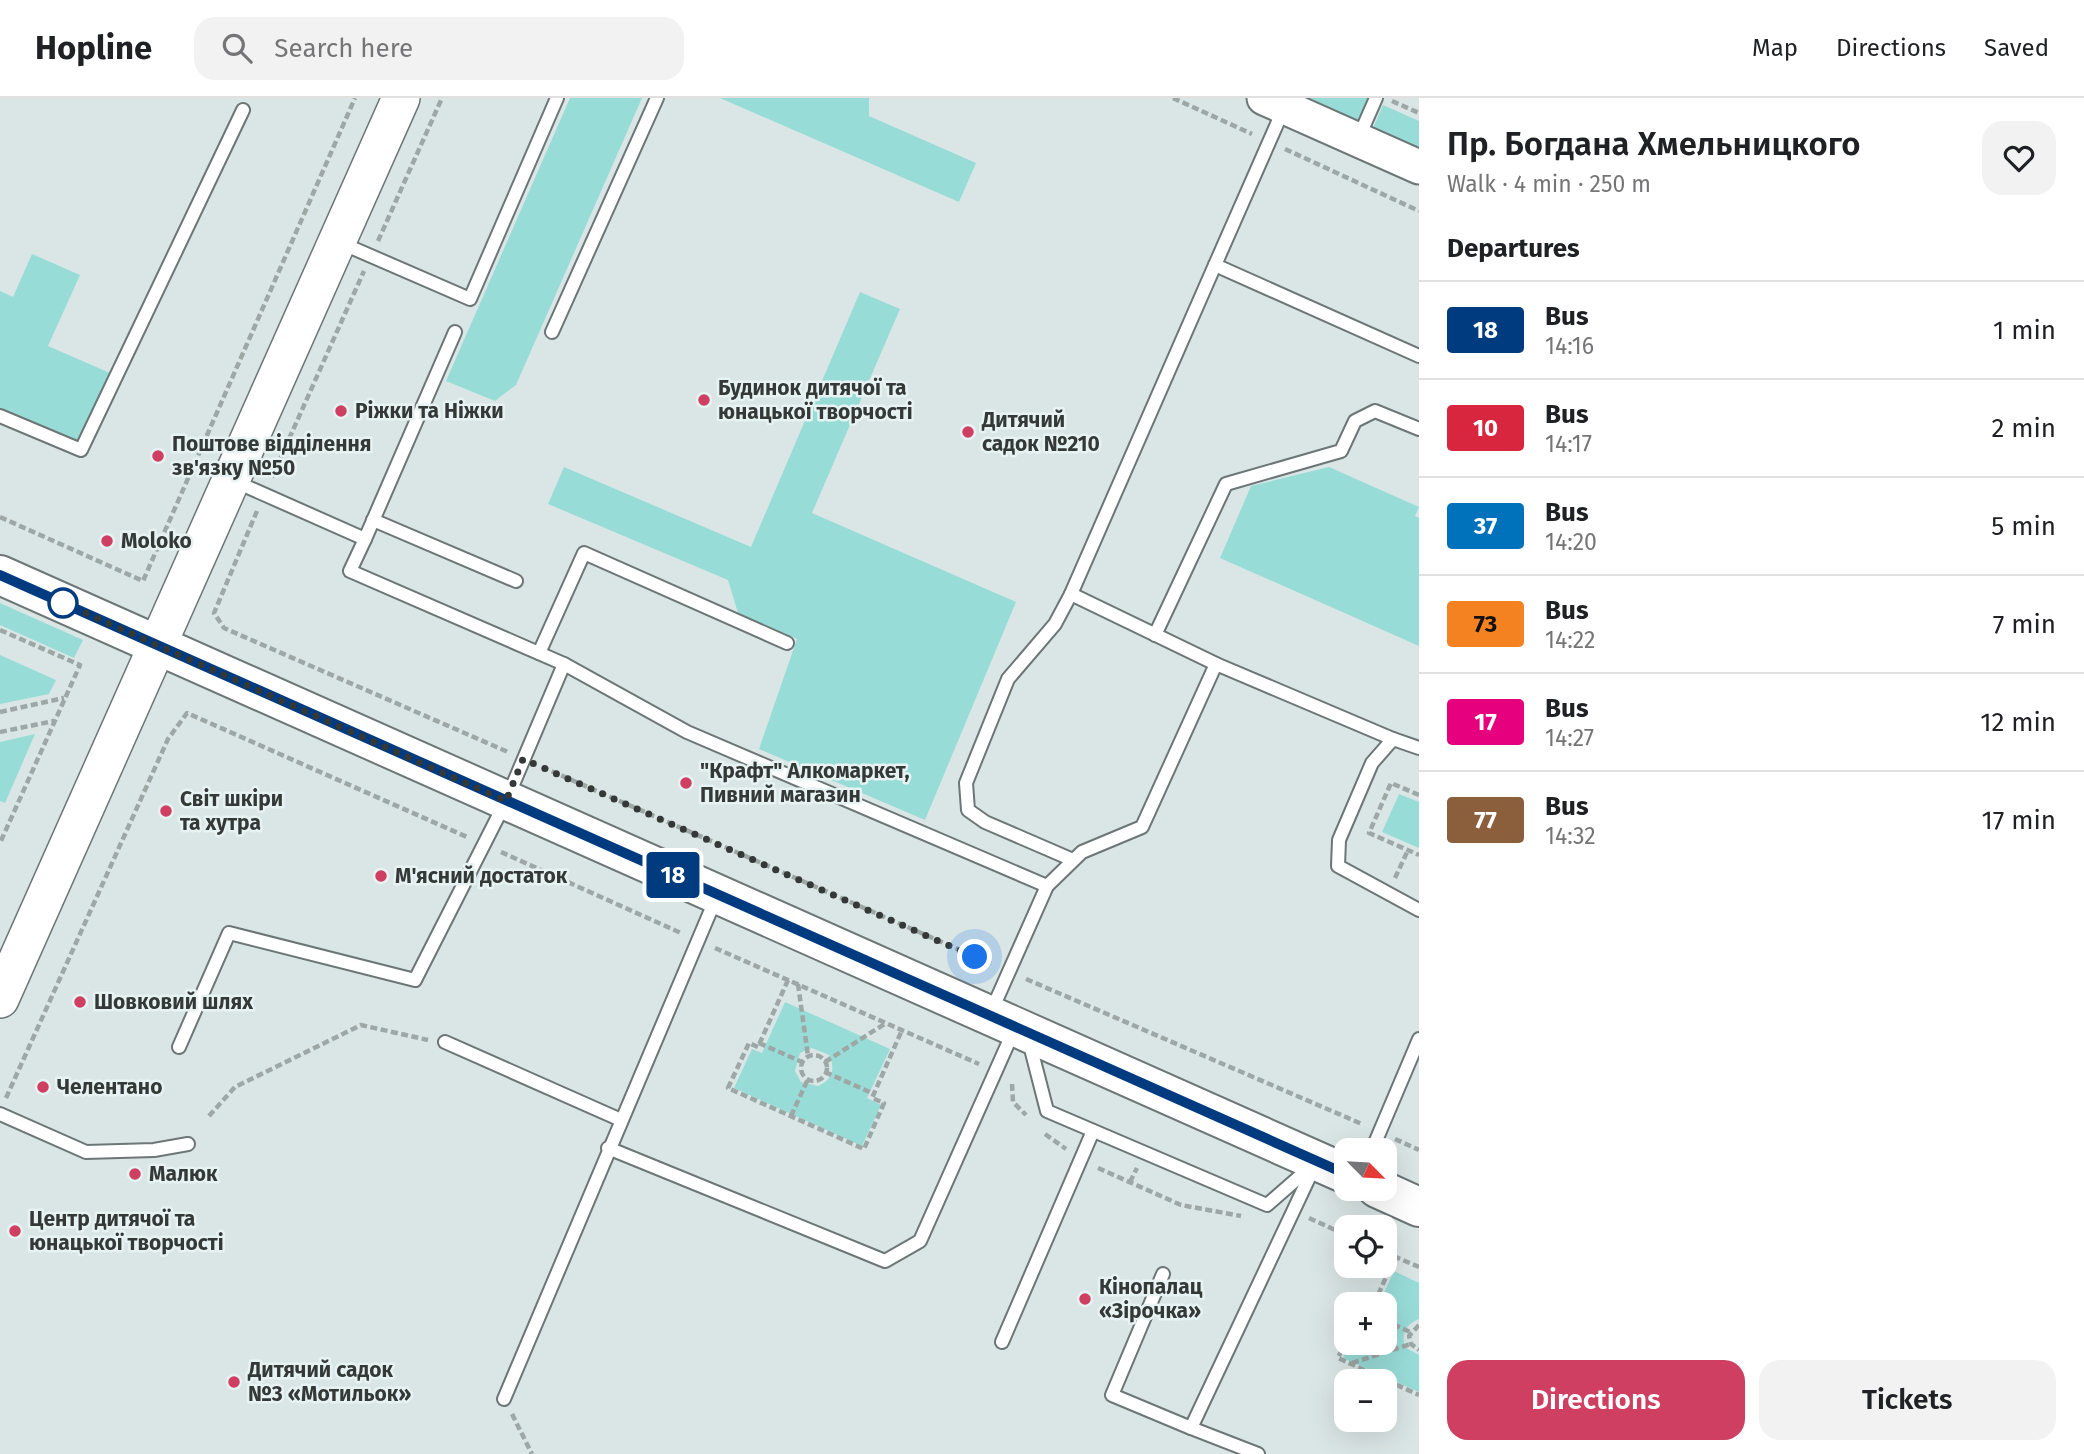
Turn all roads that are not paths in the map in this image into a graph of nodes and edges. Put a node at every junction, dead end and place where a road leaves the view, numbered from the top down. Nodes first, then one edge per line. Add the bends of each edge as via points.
1 (401, 98) edge
2 (557, 98) edge
3 (657, 98) edge
4 (1377, 98) edge
5 (1274, 103) edge
6 (243, 110) dead end
7 (1357, 139) junction
8 (1419, 167) edge
9 (338, 242) junction
10 (1215, 265) junction
11 (455, 332) dead end
12 (552, 332) dead end
13 (1419, 356) edge
14 (0, 416) edge
15 (1419, 429) edge
16 (248, 487) junction
17 (373, 520) junction
18 (365, 539) junction
19 (0, 575) edge
20 (516, 582) dead end
21 (1071, 594) junction
22 (1155, 635) junction
23 (788, 643) dead end
24 (158, 646) junction
25 (539, 653) junction
26 (564, 664) junction
27 (1216, 664) junction
28 (1393, 739) junction
29 (1419, 748) edge
30 (506, 801) junction
31 (1073, 860) junction
32 (1047, 886) junction
33 (717, 894) junction
34 (1419, 910) edge
35 (0, 999) edge
36 (1011, 1025) junction
37 (1419, 1039) edge
38 (449, 1044) road end
39 (179, 1047) dead end
40 (0, 1114) edge
41 (621, 1120) junction
42 (1093, 1131) junction
43 (1376, 1138) edge
44 (188, 1144) dead end
45 (608, 1148) junction
46 (1331, 1168) edge
47 (1397, 1197) edge
48 (1419, 1207) edge
49 (1163, 1274) dead end
50 (1002, 1342) dead end
51 (504, 1399) road end
52 (1191, 1427) junction
53 (1258, 1454) edge

1 - 9 main road
2 - 9 lane via 470,299
3 - 12 lane
4 - 7 lane
5 - 7 street
5 - 10 lane via 1270,142
6 - 14 lane via 81,450
7 - 8 street
9 - 16 main road
10 - 13 lane
10 - 21 lane
11 - 17 lane
15 - 22 lane via 1375,411 1354,421 1341,451 1226,484
16 - 18 lane
16 - 24 main road
17 - 18 lane
17 - 20 lane
18 - 25 lane via 350,571
19 - 24 main road
21 - 22 lane
21 - 31 lane via 1055,624 1008,679 966,783 968,810 985,822
22 - 27 lane
23 - 25 lane via 584,553
24 - 30 main road
24 - 35 main road
25 - 26 lane
26 - 30 lane
26 - 32 lane via 687,732
27 - 28 lane
27 - 31 lane via 1142,827
28 - 29 lane
28 - 34 lane via 1371,763 1339,840 1338,866
30 - 33 main road
30 - 39 lane via 415,980 229,933
31 - 32 lane
32 - 36 lane via 1009,971
33 - 36 main road
33 - 41 lane
36 - 42 lane via 1046,1111
36 - 45 lane via 920,1241 885,1261
36 - 46 main road
37 - 43 lane
38 - 41 lane
40 - 44 lane via 86,1152
41 - 45 lane
42 - 46 lane via 1266,1205
42 - 50 lane
45 - 51 lane
46 - 52 lane
47 - 48 main road
49 - 52 lane via 1112,1395
52 - 53 lane

